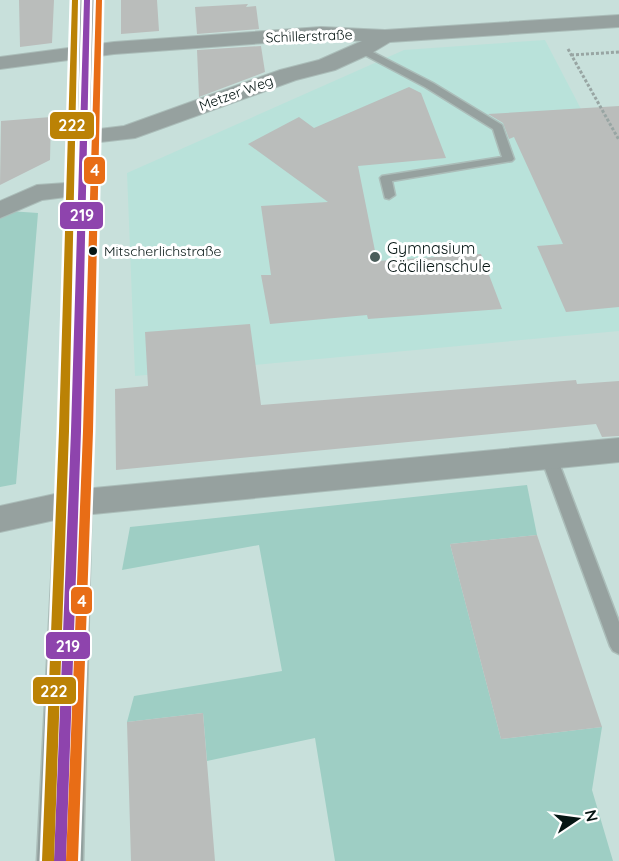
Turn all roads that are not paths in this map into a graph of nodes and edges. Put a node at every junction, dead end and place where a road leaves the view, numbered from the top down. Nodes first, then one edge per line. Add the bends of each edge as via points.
1 (87, 0) edge
2 (619, 21) edge
3 (385, 36) junction
4 (363, 51) junction
5 (86, 52) junction
6 (0, 63) edge
7 (83, 137) junction
8 (81, 189) junction
9 (389, 195) dead end
10 (0, 210) edge
11 (619, 450) edge
12 (548, 456) junction
13 (74, 503) junction
14 (0, 519) edge
15 (619, 646) edge
16 (60, 861) edge

1 - 5 main road
2 - 3 street, Schillerstraße
3 - 4 street, Metzer Weg
3 - 5 street, Schillerstraße via 321,33
4 - 7 street, Metzer Weg via 127,133
4 - 9 lane via 498,127 508,159 386,178
5 - 6 street, Schillerstraße
5 - 7 main road
7 - 8 main road
8 - 10 street via 37,193
8 - 13 main road
11 - 12 street
12 - 13 street
12 - 15 lane
13 - 14 street
13 - 16 main road

